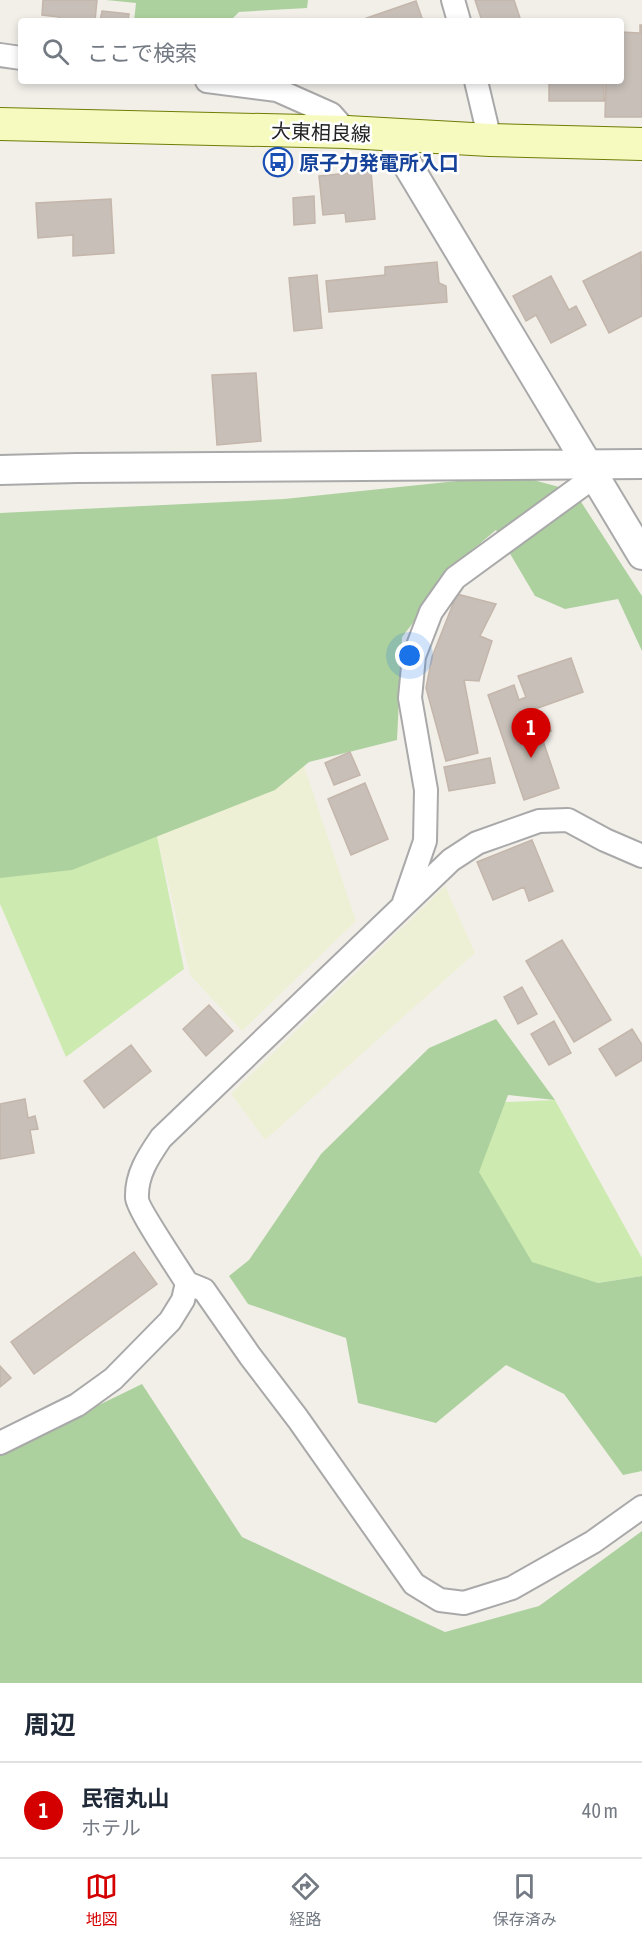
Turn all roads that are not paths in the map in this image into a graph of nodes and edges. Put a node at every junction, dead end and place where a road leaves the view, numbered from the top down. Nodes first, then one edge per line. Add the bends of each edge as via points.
1 (453, 0) edge
2 (458, 18) edge
3 (0, 55) edge
4 (18, 58) edge
5 (230, 84) edge
6 (477, 84) edge
7 (0, 124) edge
8 (347, 132) junction
9 (389, 134) junction
10 (490, 140) junction
11 (642, 144) edge
12 (642, 464) edge
13 (0, 470) edge
14 (592, 471) junction
15 (642, 555) edge
16 (642, 856) edge
17 (402, 906) junction
18 (187, 1283) junction
19 (0, 1443) edge
20 (642, 1507) edge

1 - 2 street
3 - 4 street
5 - 8 street via 277,90 331,114
6 - 10 street
7 - 8 main road, 大東相良線
8 - 9 main road, 大東相良線
9 - 10 main road, 大東相良線
9 - 14 street
10 - 11 main road, 大東相良線
12 - 14 street
13 - 14 street
14 - 15 street
14 - 17 street via 455,578 431,612 414,656 410,698 426,790 425,841
16 - 17 street via 568,820 539,821 477,843 451,860
17 - 18 street via 161,1138 147,1158 138,1180 137,1201
18 - 19 street via 183,1300 170,1322 113,1379 77,1405
18 - 20 street via 204,1290 414,1584 440,1600 464,1603 512,1587 593,1542

